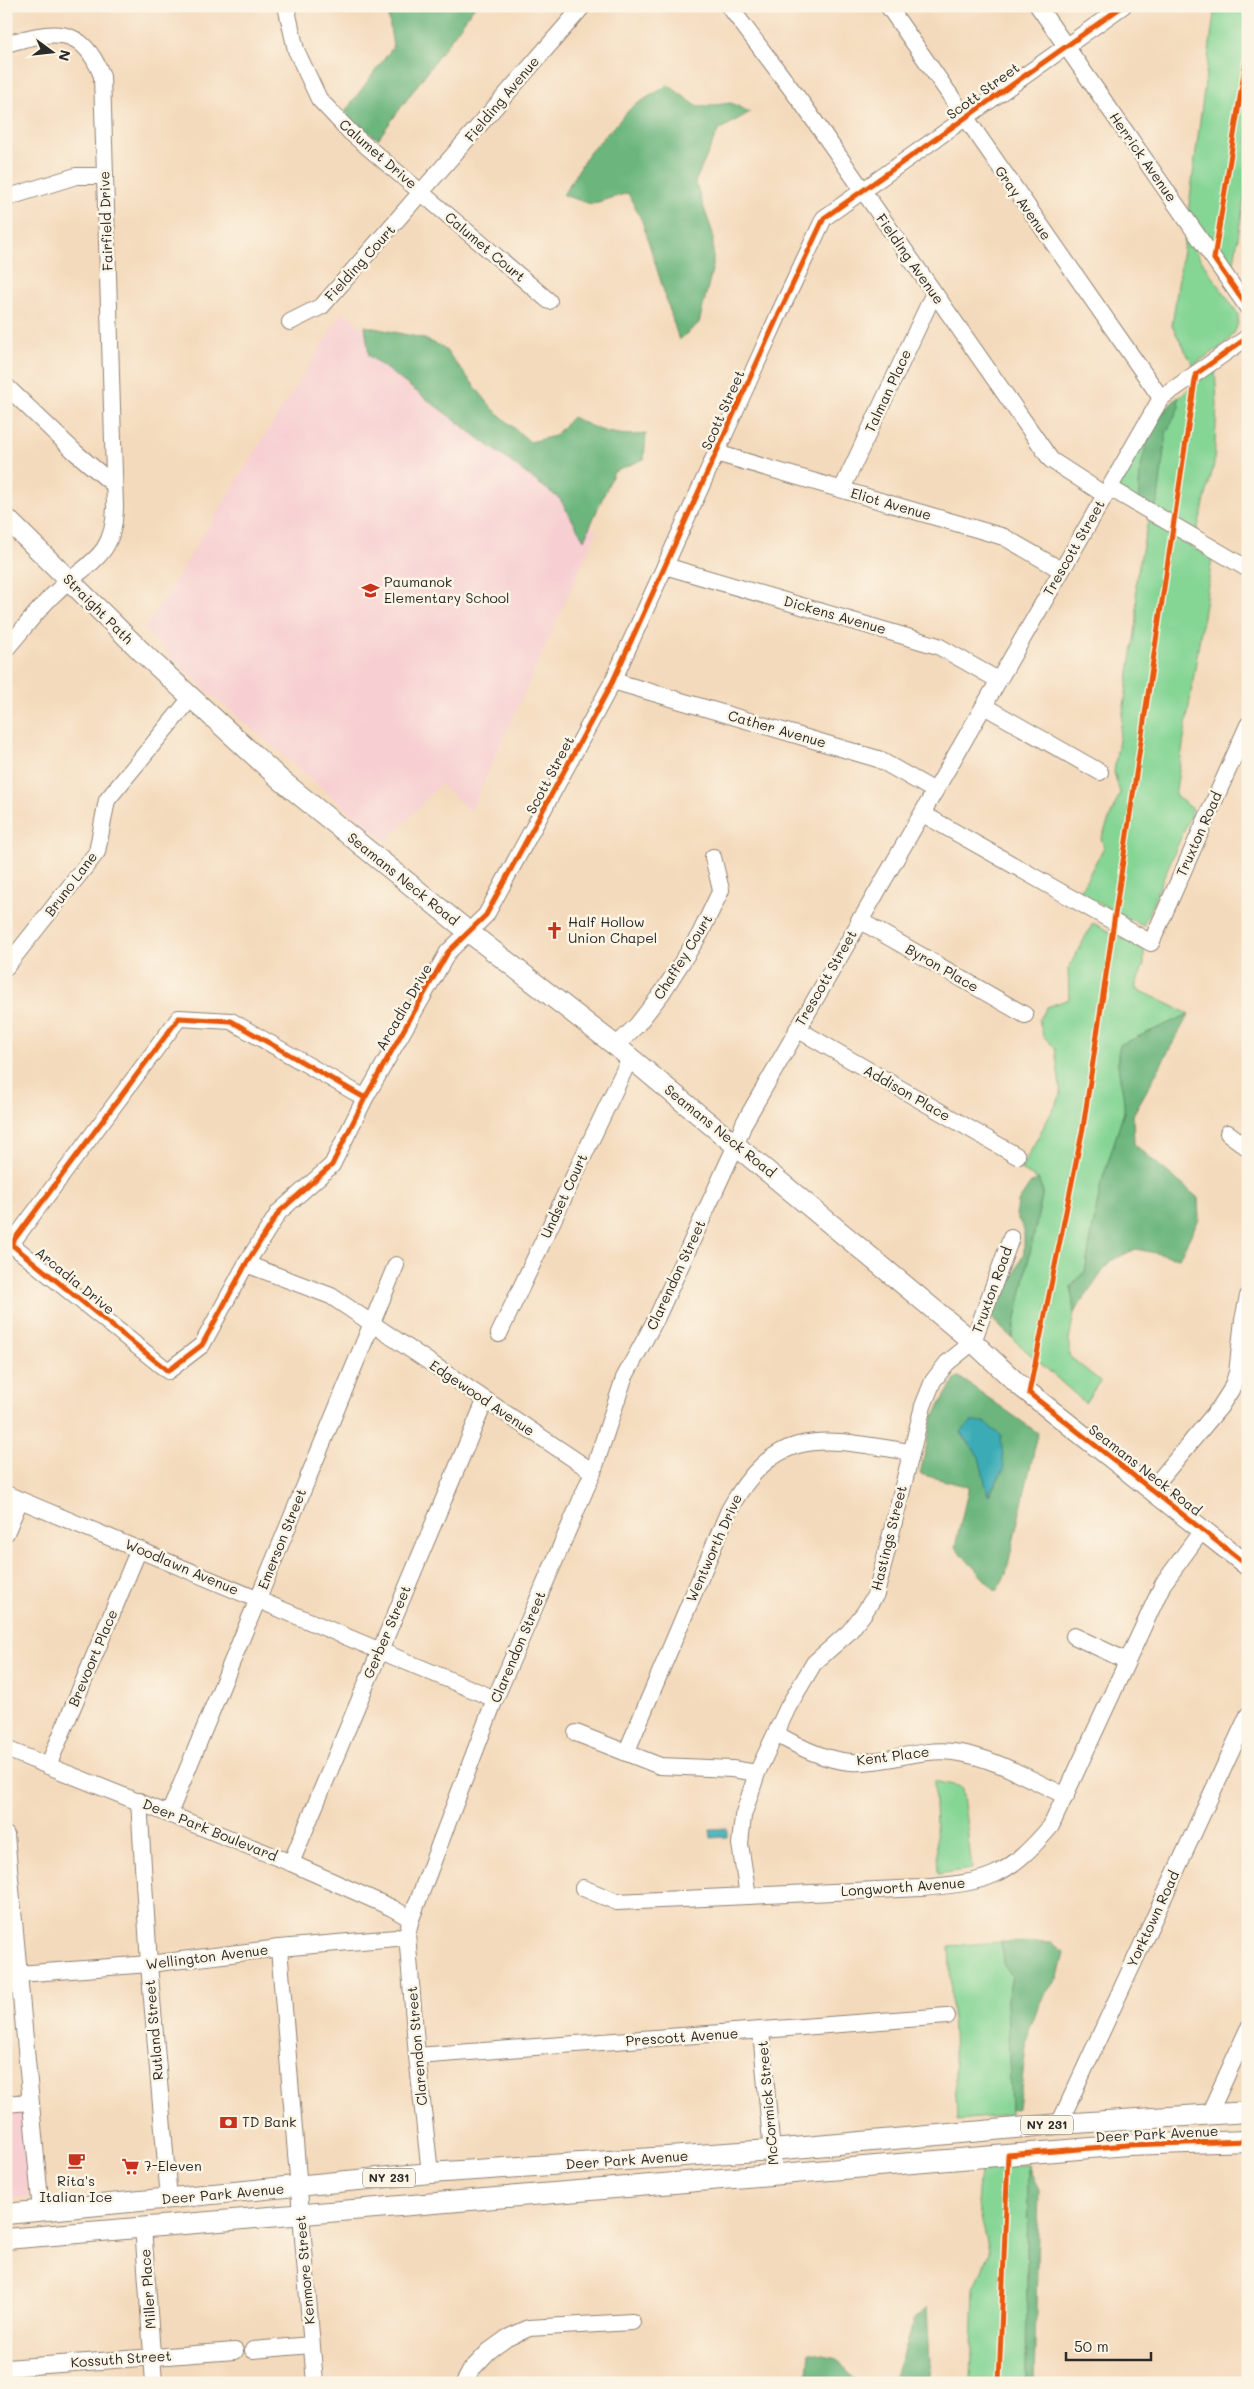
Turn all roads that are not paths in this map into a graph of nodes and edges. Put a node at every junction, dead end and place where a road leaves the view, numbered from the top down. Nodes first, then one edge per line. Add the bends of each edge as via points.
1 (286, 6) edge
2 (583, 6) edge
3 (729, 6) edge
4 (888, 6) edge
5 (1038, 6) edge
6 (1123, 6) edge
7 (6, 44) edge
8 (1066, 46) junction
9 (964, 119) junction
10 (105, 176) junction
11 (862, 190) junction
12 (422, 193) junction
13 (6, 198) edge
14 (934, 293) junction
15 (549, 301) dead end
16 (1248, 308) edge
17 (290, 322) dead end
18 (1248, 337) edge
19 (6, 386) edge
20 (1161, 398) junction
21 (716, 452) junction
22 (114, 485) junction
23 (842, 489) junction
24 (1108, 492) junction
25 (6, 518) edge
26 (665, 566) junction
27 (1248, 568) edge
28 (1061, 570) junction
29 (68, 581) junction
30 (6, 649) edge
31 (998, 680) junction
32 (613, 681) junction
33 (191, 698) junction
34 (984, 706) junction
35 (1248, 725) edge
36 (1100, 772) dead end
37 (935, 791) junction
38 (923, 814) junction
39 (713, 857) dead end
40 (859, 920) junction
41 (470, 933) junction
42 (6, 967) edge
43 (1025, 1015) dead end
44 (797, 1029) junction
45 (623, 1052) junction
46 (365, 1098) junction
47 (1228, 1132) dead end
48 (736, 1145) junction
49 (1248, 1148) edge
50 (1017, 1156) dead end
51 (1011, 1238) dead end
52 (246, 1264) junction
53 (396, 1265) dead end
54 (1248, 1296) edge
55 (372, 1322) junction
56 (499, 1334) dead end
57 (973, 1342) junction
58 (485, 1401) junction
59 (910, 1452) junction
60 (593, 1472) junction
61 (1151, 1490) junction
62 (13, 1497) edge
63 (1203, 1529) junction
64 (6, 1533) edge
65 (139, 1549) junction
66 (1248, 1566) edge
67 (258, 1599) junction
68 (1074, 1636) dead end
69 (379, 1650) junction
70 (1127, 1661) junction
71 (495, 1699) junction
72 (1248, 1715) edge
73 (576, 1733) dead end
74 (776, 1734) junction
75 (6, 1748) edge
76 (626, 1753) junction
77 (48, 1766) junction
78 (757, 1773) junction
79 (1066, 1796) junction
80 (139, 1801) junction
81 (169, 1814) junction
82 (6, 1835) edge
83 (291, 1863) junction
84 (583, 1888) dead end
85 (748, 1896) junction
86 (409, 1926) junction
87 (279, 1948) junction
88 (148, 1964) junction
89 (12, 1974) edge
90 (947, 2016) dead end
91 (1248, 2029) edge
92 (761, 2031) junction
93 (417, 2056) junction
94 (29, 2102) junction
95 (6, 2104) edge
96 (1248, 2112) edge
97 (1209, 2114) junction
98 (1059, 2124) junction
99 (1248, 2141) edge
100 (772, 2150) junction
101 (430, 2174) junction
102 (774, 2175) junction
103 (299, 2188) junction
104 (169, 2199) junction
105 (41, 2211) junction
106 (300, 2213) junction
107 (6, 2214) edge
108 (144, 2226) junction
109 (6, 2238) edge
110 (632, 2322) dead end
111 (311, 2345) junction
112 (235, 2350) dead end
113 (253, 2350) dead end
114 (153, 2356) junction
115 (6, 2368) edge
116 (154, 2383) edge
117 (315, 2383) edge
118 (464, 2383) edge

1 - 12 street, Calumet Drive via 296,50 319,99 351,133
2 - 12 street, Fielding Avenue
3 - 11 street, Fielding Avenue
4 - 9 street, Gray Avenue
5 - 8 street, Herrick Avenue
6 - 8 street, Scott Street
7 - 10 street, Fairfield Drive via 58,33 78,42 96,58 102,76
8 - 9 street, Scott Street
8 - 16 street, Herrick Avenue
9 - 11 street, Scott Street
9 - 20 street, Gray Avenue
10 - 13 street via 76,176
10 - 22 street, Fairfield Drive
11 - 14 street, Fielding Avenue
11 - 21 street, Scott Street via 824,218
12 - 15 street, Calumet Court
12 - 17 street, Fielding Court via 322,306
14 - 23 street, Talman Place
14 - 24 street, Fielding Avenue via 1051,460
18 - 20 street, Trescott Street
19 - 22 street
20 - 24 street, Trescott Street
21 - 23 street, Eliot Avenue
21 - 26 street, Scott Street
22 - 29 street, Fairfield Drive via 114,528 108,545 88,567
23 - 28 street, Eliot Avenue via 1004,537
24 - 27 street, Fielding Avenue
24 - 28 street, Trescott Street
25 - 29 main road, Straight Path
26 - 31 street, Dickens Avenue via 938,646
26 - 32 street, Scott Street
28 - 31 street, Trescott Street
29 - 30 street, Fairfield Drive
29 - 33 main road, Straight Path
31 - 34 street, Trescott Street
32 - 37 street, Cather Avenue via 878,759
32 - 41 street, Scott Street via 486,915
33 - 41 main road, Seamans Neck Road via 281,780
33 - 42 street, Bruno Lane via 107,800 97,852
34 - 36 street
34 - 37 street, Trescott Street
35 - 38 street, Truxton Road via 1151,943
37 - 38 street, Trescott Street
38 - 40 street, Trescott Street
39 - 45 street, Chaffey Court via 721,890 700,934 637,1025
40 - 43 street, Byron Place
40 - 44 street, Trescott Street
41 - 45 main road, Seamans Neck Road
41 - 46 street, Arcadia Drive via 448,952
44 - 48 street, Trescott Street via 744,1123
44 - 50 street, Addison Place
45 - 48 main road, Seamans Neck Road
45 - 56 street, Undset Court
46 - 52 street, Arcadia Drive via 332,1165 279,1212
46 - 52 street, Arcadia Drive via 231,1021 180,1018 11,1244 168,1371 202,1345
47 - 49 street
48 - 57 main road, Seamans Neck Road
48 - 60 street, Clarendon Street via 657,1317 624,1378
51 - 57 street, Truxton Road
52 - 55 street, Edgewood Avenue via 332,1296
53 - 55 street, Emerson Street
54 - 61 street via 1242,1320 1237,1373 1230,1390 1220,1407
55 - 58 street, Edgewood Avenue
55 - 67 street, Emerson Street
57 - 59 street, Hastings Street via 947,1363 933,1381
57 - 61 main road, Seamans Neck Road via 1019,1385
58 - 60 street, Edgewood Avenue
58 - 69 street, Gerber Street
59 - 74 street, Hastings Street via 876,1594 849,1632 814,1663
59 - 76 street, Wentworth Drive via 832,1440 789,1448 756,1470 743,1484 729,1510
60 - 71 street, Clarendon Street
61 - 63 main road, Seamans Neck Road
62 - 64 street
62 - 65 street, Woodlawn Avenue
63 - 66 main road, Seamans Neck Road
63 - 70 street, Longworth Avenue via 1163,1584
65 - 67 street, Woodlawn Avenue
65 - 77 street, Brevoort Place
67 - 69 street, Woodlawn Avenue
67 - 81 street, Emerson Street
68 - 70 street
69 - 71 street, Woodlawn Avenue
69 - 83 street, Gerber Street
70 - 79 street, Longworth Avenue
71 - 86 street, Clarendon Street
72 - 98 street, Yorktown Road
73 - 76 street
74 - 78 street, Hastings Street
74 - 79 street, Kent Place via 810,1753 852,1762 926,1751 978,1757
75 - 77 street, Deer Park Boulevard
76 - 78 street via 660,1766
77 - 80 street, Deer Park Boulevard
78 - 85 street, Hastings Street via 743,1816 740,1844
79 - 85 street, Longworth Avenue via 1051,1826 1031,1849 994,1877 969,1884 921,1888
80 - 81 street, Deer Park Boulevard
80 - 88 street, Rutland Street
81 - 83 street, Deer Park Boulevard
82 - 89 street
83 - 86 street, Deer Park Boulevard
84 - 85 street, Longworth Avenue via 617,1902
86 - 87 street, Wellington Avenue via 396,1938
86 - 93 street, Clarendon Street
87 - 88 street, Wellington Avenue
87 - 103 street, Kenmore Street
88 - 89 street, Wellington Avenue
88 - 104 street, Rutland Street
89 - 94 street
90 - 92 street, Prescott Avenue
91 - 97 street
92 - 93 street, Prescott Avenue
92 - 100 street, McCormick Street
93 - 101 street, Clarendon Street
94 - 95 street
94 - 105 street
96 - 97 main road, Deer Park Avenue / NY 231
97 - 98 main road, Deer Park Avenue / NY 231
98 - 100 main road, Deer Park Avenue / NY 231
99 - 102 main road, Deer Park Avenue / NY 231 via 1127,2145
100 - 101 main road, Deer Park Avenue / NY 231
100 - 102 street, McCormick Street
101 - 103 main road, Deer Park Avenue / NY 231
102 - 106 main road, Deer Park Avenue / NY 231
103 - 104 main road, Deer Park Avenue / NY 231
103 - 106 street, Kenmore Street
104 - 105 main road, Deer Park Avenue / NY 231
105 - 107 main road, Deer Park Avenue / NY 231
106 - 108 main road, Deer Park Avenue / NY 231
106 - 111 street, Kenmore Street
108 - 109 main road, Deer Park Avenue / NY 231
108 - 114 street, Miller Place
110 - 118 street via 529,2328 489,2351
111 - 113 street
111 - 117 street, Kenmore Street
112 - 114 street, Kossuth Street
114 - 115 street, Kossuth Street
114 - 116 street, Miller Place

